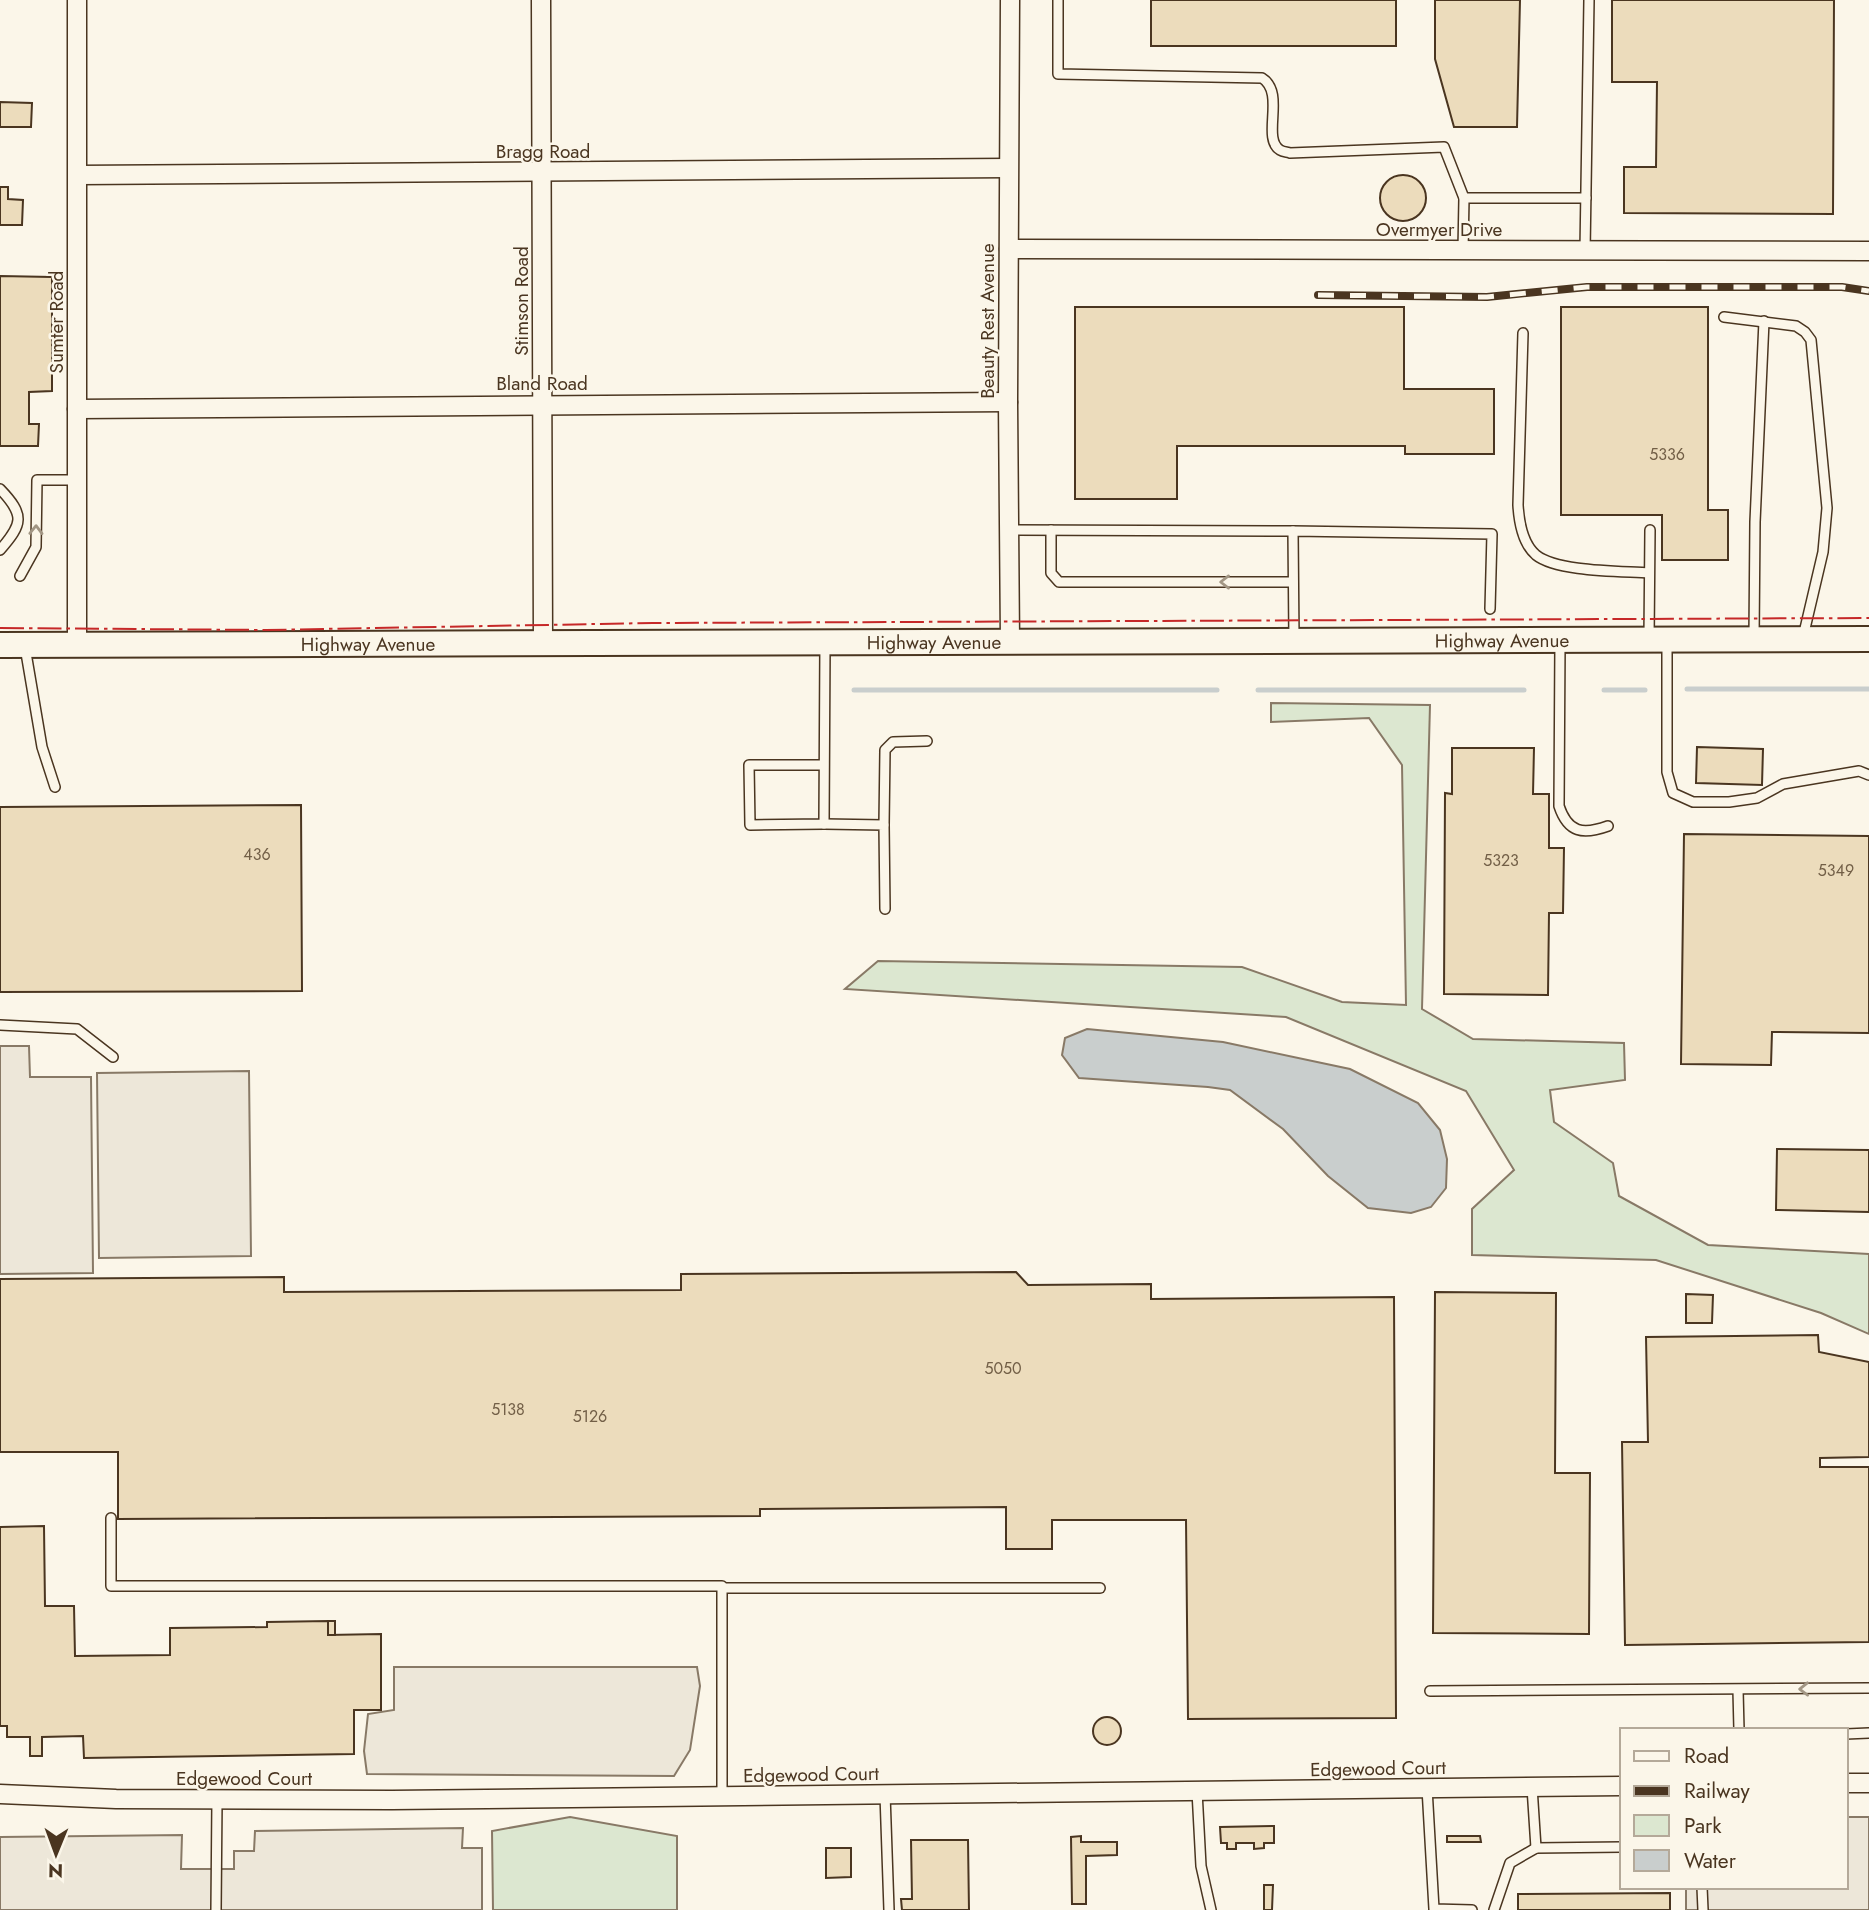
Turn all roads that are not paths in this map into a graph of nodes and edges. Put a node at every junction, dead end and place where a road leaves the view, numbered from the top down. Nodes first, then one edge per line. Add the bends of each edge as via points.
1 (78, 0) edge
2 (541, 0) edge
3 (1010, 0) edge
4 (1058, 0) edge
5 (1588, 0) edge
6 (1008, 168) junction
7 (542, 172) junction
8 (79, 176) junction
9 (1464, 198) junction
10 (1586, 198) junction
11 (1009, 249) junction
12 (1463, 250) junction
13 (1585, 251) junction
14 (1869, 251) edge
15 (1724, 317) dead end
16 (1764, 321) junction
17 (1523, 333) dead end
18 (1008, 402) junction
19 (542, 404) junction
20 (77, 409) junction
21 (77, 480) junction
22 (0, 489) edge
23 (1009, 530) junction
24 (1051, 530) junction
25 (1650, 530) dead end
26 (1293, 531) junction
27 (0, 550) edge
28 (1649, 573) junction
29 (20, 576) dead end
30 (1293, 582) junction
31 (1490, 608) dead end
32 (1754, 639) junction
33 (1803, 639) junction
34 (1869, 639) edge
35 (1560, 640) junction
36 (1658, 640) junction
37 (825, 641) junction
38 (1294, 641) junction
39 (1010, 642) junction
40 (543, 644) junction
41 (12, 645) edge
42 (77, 645) junction
43 (927, 741) dead end
44 (824, 765) junction
45 (1869, 775) edge
46 (55, 787) dead end
47 (824, 824) junction
48 (884, 825) junction
49 (1608, 827) dead end
50 (885, 909) dead end
51 (0, 1025) edge
52 (113, 1057) dead end
53 (111, 1518) dead end
54 (722, 1588) junction
55 (1100, 1588) dead end
56 (1869, 1689) edge
57 (1738, 1690) junction
58 (1430, 1691) dead end
59 (1739, 1728) edge
60 (1869, 1733) edge
61 (1848, 1734) edge
62 (1848, 1783) edge
63 (1869, 1783) edge
64 (1620, 1786) edge
65 (1532, 1787) junction
66 (1427, 1788) junction
67 (1197, 1791) junction
68 (0, 1794) edge
69 (885, 1794) junction
70 (722, 1796) junction
71 (217, 1800) junction
72 (1620, 1847) edge
73 (1536, 1848) junction
74 (1702, 1889) edge
75 (216, 1910) edge
76 (889, 1910) edge
77 (1211, 1910) edge
78 (1472, 1910) edge
79 (1494, 1910) edge
80 (1703, 1910) edge

1 - 8 street, Sumter Road
2 - 7 street, Stimson Road
3 - 6 street, Beauty Rest Avenue
4 - 9 lane via 1058,74 1262,78 1269,82 1273,94 1273,142 1278,149 1290,153 1444,147
5 - 10 lane
6 - 7 street, Bragg Road
6 - 11 street, Beauty Rest Avenue
7 - 8 street, Bragg Road
7 - 19 street, Stimson Road
8 - 20 street, Sumter Road
9 - 10 lane
9 - 12 lane
10 - 13 lane
11 - 12 street, Overmyer Drive
11 - 18 street, Beauty Rest Avenue
12 - 13 street, Overmyer Drive
13 - 14 street, Overmyer Drive
15 - 16 lane
16 - 32 lane
16 - 33 lane via 1796,326 1805,332 1813,349 1827,508 1823,552
17 - 28 lane via 1518,505 1527,541 1537,555 1562,565
18 - 19 street, Bland Road
18 - 23 street, Beauty Rest Avenue
19 - 20 street, Bland Road
19 - 40 street, Stimson Road
20 - 21 street, Sumter Road
29 -> 21 lane via 36,547 37,480
21 - 42 street, Sumter Road
22 - 27 lane via 13,503 19,525
23 - 24 lane
23 - 39 street, Beauty Rest Avenue
24 - 26 lane
30 -> 24 lane via 1059,582 1051,573
25 - 28 lane
26 - 30 lane
26 - 31 lane via 1492,534
28 - 36 lane
30 - 38 lane
32 - 33 street, Highway Avenue
32 - 36 street, Highway Avenue
33 - 34 street, Highway Avenue
35 - 36 street, Highway Avenue
35 - 38 street, Highway Avenue
35 - 49 lane via 1559,806 1563,818 1576,830
36 - 45 lane via 1667,772 1673,793 1693,802 1729,802 1757,798 1783,784 1859,771
37 - 39 street, Highway Avenue
37 - 40 street, Highway Avenue
37 - 44 lane
38 - 39 street, Highway Avenue
40 - 42 street, Highway Avenue
41 - 42 street, Highway Avenue
41 - 46 lane
43 - 48 lane via 893,742 885,750
44 - 47 lane
44 - 47 lane via 749,765 750,825
47 - 48 lane
48 - 50 lane
51 - 52 lane via 77,1028
53 - 54 lane via 111,1586
54 - 55 lane
54 - 70 lane
56 -> 57 lane
57 - 58 lane
57 - 59 lane
60 - 61 lane
62 - 63 street
64 - 65 street, Edgewood Court
65 - 66 street, Edgewood Court
65 - 73 lane
66 - 67 street, Edgewood Court
66 - 78 lane via 1434,1909
67 - 69 street, Edgewood Court
67 - 77 lane via 1201,1866
68 - 71 street, Edgewood Court
69 - 70 street, Edgewood Court
69 - 76 lane
70 - 71 street, Edgewood Court
71 - 75 lane
72 - 73 lane
73 - 79 lane via 1510,1863
74 - 80 lane

